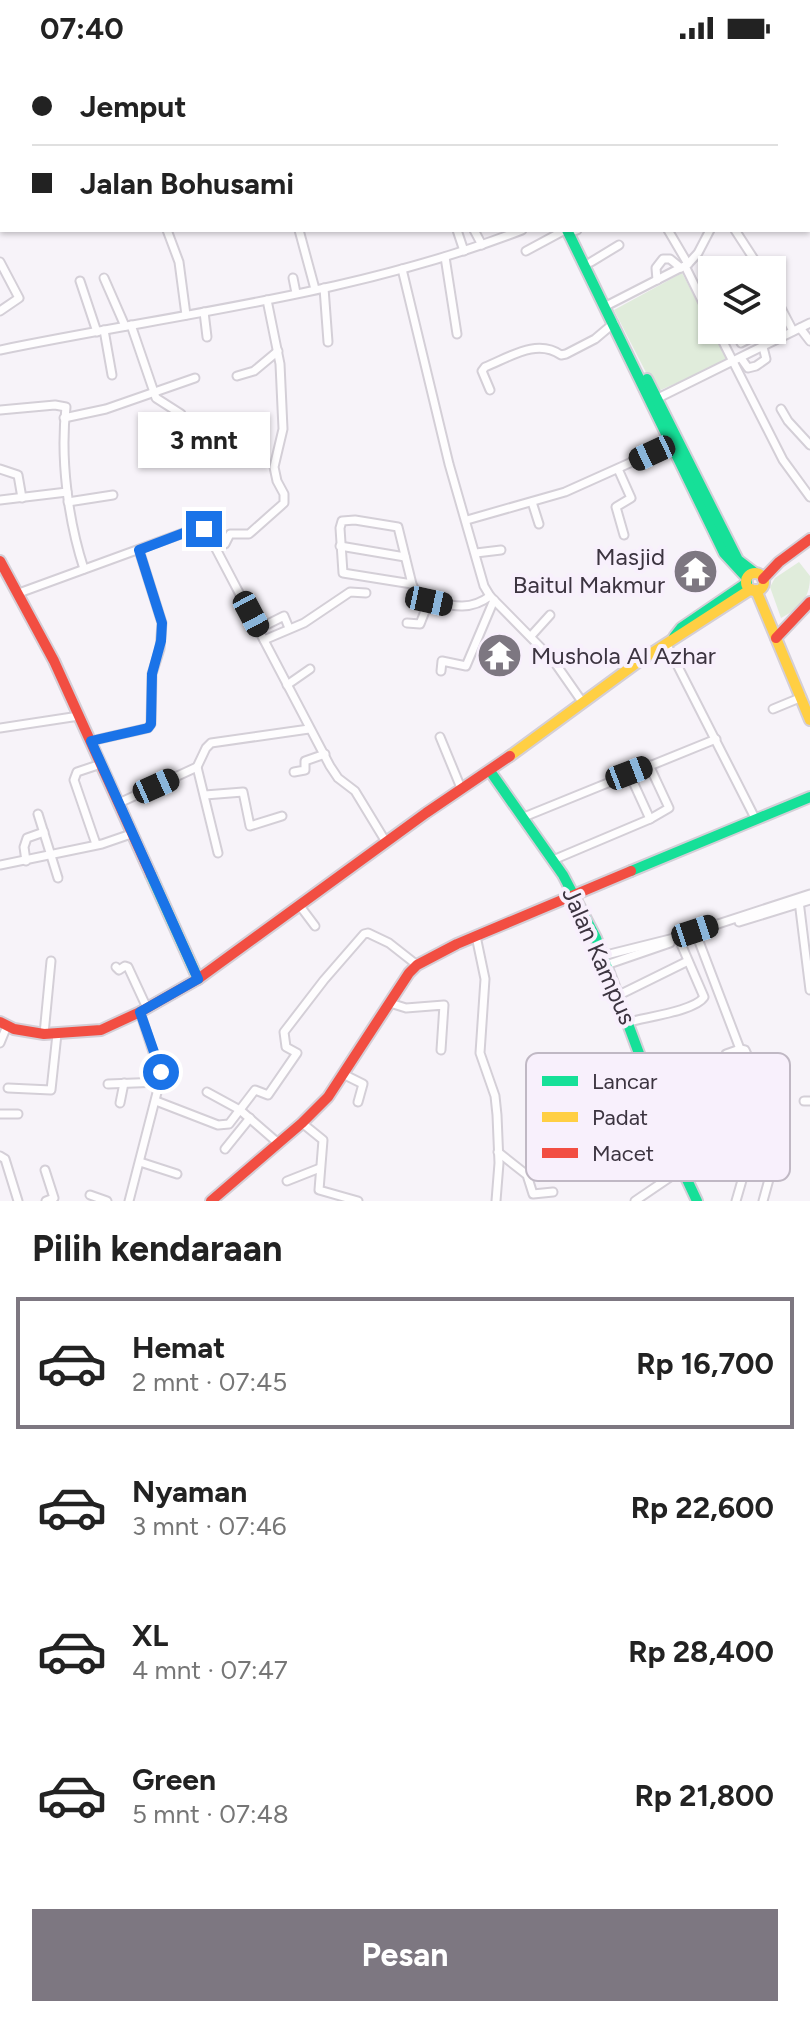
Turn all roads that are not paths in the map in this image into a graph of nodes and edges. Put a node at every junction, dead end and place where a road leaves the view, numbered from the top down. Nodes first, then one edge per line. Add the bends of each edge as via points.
1 (168, 232) edge
2 (300, 232) edge
3 (458, 232) edge
4 (475, 232) edge
5 (517, 232) edge
6 (567, 232) edge
7 (572, 232) edge
8 (572, 232) edge
9 (669, 232) edge
10 (709, 232) edge
11 (736, 232) edge
12 (482, 245) junction
13 (619, 245) dead end
14 (464, 251) junction
15 (526, 251) dead end
16 (752, 256) edge
17 (445, 257) junction
18 (0, 262) edge
19 (591, 262) junction
20 (684, 266) junction
21 (402, 269) junction
22 (104, 278) dead end
23 (293, 278) dead end
24 (657, 280) junction
25 (80, 281) dead end
26 (320, 288) junction
27 (296, 293) junction
28 (698, 294) edge
29 (267, 300) junction
30 (609, 304) junction
31 (0, 311) edge
32 (204, 312) junction
33 (786, 313) edge
34 (186, 315) junction
35 (614, 323) junction
36 (810, 323) edge
37 (128, 326) junction
38 (796, 329) junction
39 (100, 331) junction
40 (457, 334) dead end
41 (786, 335) edge
42 (207, 337) dead end
43 (810, 341) edge
44 (328, 342) dead end
45 (726, 344) edge
46 (769, 344) edge
47 (763, 347) junction
48 (0, 350) edge
49 (278, 351) junction
50 (737, 360) junction
51 (112, 375) dead end
52 (237, 376) dead end
53 (195, 378) dead end
54 (490, 390) dead end
55 (153, 392) junction
56 (654, 400) junction
57 (781, 409) dead end
58 (0, 410) edge
59 (181, 414) dead end
60 (64, 418) junction
61 (672, 444) junction
62 (810, 445) edge
63 (0, 469) edge
64 (618, 469) junction
65 (67, 492) junction
66 (113, 495) dead end
67 (810, 497) edge
68 (22, 498) junction
69 (0, 500) edge
70 (68, 502) junction
71 (532, 502) junction
72 (467, 520) junction
73 (539, 524) dead end
74 (624, 535) dead end
75 (810, 539) edge
76 (340, 546) junction
77 (215, 547) junction
78 (139, 550) junction
79 (501, 550) dead end
80 (476, 553) junction
81 (405, 557) junction
82 (0, 561) edge
83 (84, 569) junction
84 (755, 583) junction
85 (412, 584) junction
86 (19, 593) junction
87 (366, 593) dead end
88 (492, 598) junction
89 (429, 601) junction
90 (809, 606) edge
91 (550, 615) dead end
92 (407, 623) dead end
93 (289, 628) junction
94 (258, 629) junction
95 (531, 636) junction
96 (778, 636) junction
97 (264, 640) junction
98 (670, 641) junction
99 (310, 669) dead end
100 (441, 671) dead end
101 (287, 685) junction
102 (806, 700) edge
103 (583, 703) junction
104 (773, 709) dead end
105 (79, 716) junction
106 (810, 720) edge
107 (0, 729) edge
108 (309, 729) junction
109 (440, 737) dead end
110 (716, 739) junction
111 (91, 741) junction
112 (325, 754) junction
113 (101, 764) junction
114 (649, 765) junction
115 (197, 767) junction
116 (490, 771) junction
117 (294, 772) dead end
118 (629, 773) junction
119 (461, 788) junction
120 (205, 795) junction
121 (810, 797) edge
122 (119, 803) junction
123 (38, 814) dead end
124 (282, 816) dead end
125 (524, 817) junction
126 (650, 819) junction
127 (756, 820) junction
128 (44, 832) junction
129 (131, 834) junction
130 (386, 842) junction
131 (96, 844) junction
132 (218, 853) dead end
133 (52, 854) junction
134 (553, 860) junction
135 (26, 861) junction
136 (0, 865) edge
137 (58, 878) dead end
138 (573, 894) junction
139 (810, 897) edge
140 (799, 900) junction
141 (300, 906) junction
142 (315, 926) dead end
143 (696, 933) junction
144 (476, 936) junction
145 (679, 938) junction
146 (604, 960) junction
147 (51, 961) dead end
148 (688, 961) junction
149 (417, 965) junction
150 (116, 967) dead end
151 (198, 979) junction
152 (810, 990) edge
153 (617, 996) junction
154 (390, 1003) junction
155 (143, 1010) junction
156 (629, 1022) junction
157 (4, 1024) edge
158 (44, 1034) junction
159 (57, 1034) junction
160 (0, 1043) edge
161 (740, 1049) junction
162 (441, 1050) dead end
163 (640, 1053) edge
164 (729, 1053) edge
165 (746, 1053) edge
166 (343, 1074) junction
167 (161, 1082) junction
168 (124, 1083) junction
169 (108, 1084) dead end
170 (8, 1088) dead end
171 (207, 1092) dead end
172 (156, 1101) junction
173 (358, 1102) dead end
174 (120, 1103) dead end
175 (240, 1110) junction
176 (0, 1114) edge
177 (18, 1114) dead end
178 (250, 1118) junction
179 (302, 1123) junction
180 (278, 1143) junction
181 (225, 1149) dead end
182 (498, 1152) junction
183 (0, 1156) edge
184 (140, 1162) junction
185 (320, 1168) junction
186 (45, 1170) dead end
187 (177, 1174) dead end
188 (526, 1174) edge
189 (287, 1181) dead end
190 (529, 1181) edge
191 (664, 1181) edge
192 (688, 1181) edge
193 (741, 1181) edge
194 (769, 1181) edge
195 (553, 1192) dead end
196 (90, 1195) dead end
197 (54, 1200) edge
198 (352, 1200) edge
199 (18, 1201) edge
200 (107, 1201) edge
201 (129, 1201) edge
202 (211, 1201) edge
203 (496, 1201) edge
204 (635, 1201) edge
205 (697, 1201) edge
206 (736, 1201) edge
207 (763, 1201) edge

1 - 34 street via 179,262
2 - 26 street
3 - 14 street
4 - 12 street
5 - 12 street
6 - 15 street
7 - 19 main road
8 - 30 main road
9 - 20 street
10 - 20 street
11 - 16 street
12 - 14 street
13 - 19 street
14 - 17 street
17 - 21 street
17 - 40 street
18 - 31 street via 19,298
19 - 30 main road
20 - 24 street
20 - 24 street via 663,259 656,268
20 - 28 street
21 - 26 street
21 - 72 street
22 - 37 street
23 - 27 street
24 - 30 street
25 - 39 street
26 - 27 street
26 - 44 street
27 - 29 street
29 - 32 street
29 - 49 street
30 - 35 main road
30 - 56 main road
32 - 34 street
32 - 42 street
33 - 38 street
34 - 37 street
35 - 54 street via 566,354 539,346 485,367
35 - 56 main road
36 - 38 street
37 - 39 street
37 - 55 street
38 - 41 street
38 - 43 street
39 - 48 street
39 - 51 street
45 - 50 street
46 - 47 street
47 - 50 street
47 - 50 street via 766,359 756,366 748,368
49 - 52 street via 254,371
49 - 77 street via 283,429 274,467 284,503 249,534 230,534 225,544
50 - 56 street
50 - 67 street via 783,460
53 - 55 street
55 - 59 street
55 - 60 street
56 - 61 main road
56 - 84 main road
57 - 62 street
58 - 60 street via 60,405 66,407
60 - 65 street
61 - 64 street
61 - 84 main road via 724,553
63 - 68 street via 18,475
64 - 71 street
64 - 74 street via 631,498 616,507
65 - 68 street
65 - 70 street
66 - 70 street
68 - 69 street
70 - 83 street
71 - 72 street
71 - 73 street
72 - 80 street
75 - 84 main road
76 - 81 street
76 - 81 street via 342,521 387,524 399,529
76 - 85 street via 345,575
77 - 78 street via 200,528
77 - 94 street
78 - 83 street
78 - 111 street via 162,623 152,674 151,724
79 - 80 street
80 - 88 street
81 - 85 street
82 - 86 main road
83 - 86 street
84 - 96 main road
84 - 98 main road
85 - 89 street via 417,597
86 - 105 main road
87 - 93 street via 350,592
88 - 89 street via 475,606
88 - 95 street
88 - 100 street via 466,666 442,661
89 - 92 street via 420,624
90 - 96 main road
91 - 95 street
93 - 94 street via 284,616
93 - 97 street
94 - 97 street
95 - 103 street
96 - 102 main road
97 - 101 street
98 - 103 main road
98 - 110 street
99 - 101 street
101 - 108 street
102 - 104 street
102 - 106 main road
103 - 116 main road
105 - 107 street
105 - 111 main road
108 - 112 street
108 - 115 street via 211,743
109 - 119 street
110 - 114 street
110 - 127 street
111 - 113 main road
112 - 117 street
112 - 130 street
113 - 122 main road
113 - 131 street via 77,772 74,780
114 - 118 street
114 - 126 street via 669,808
115 - 120 street
115 - 122 street
116 - 119 main road
116 - 125 main road, Jalan Kampus
118 - 125 street
118 - 126 street
119 - 130 main road
120 - 124 street via 243,792 250,826
120 - 132 street
121 - 127 main road
122 - 129 main road
123 - 128 street
125 - 134 main road, Jalan Kampus
126 - 134 street
127 - 138 main road
128 - 133 street
128 - 135 street via 27,838
129 - 131 street
129 - 151 main road
130 - 141 main road
131 - 133 street
133 - 135 street
133 - 137 street
134 - 138 main road, Jalan Kampus
135 - 136 street
138 - 144 main road
138 - 146 main road, Jalan Kampus
139 - 140 street
140 - 143 street
140 - 152 street
141 - 142 street
141 - 151 main road
143 - 145 street
143 - 161 street
144 - 149 main road
144 - 182 street via 485,973 480,1053 495,1096
145 - 146 street
145 - 148 street
146 - 153 main road, Jalan Kampus
147 - 158 street
148 - 153 street
148 - 156 street via 704,997 701,1003
149 - 154 main road
149 - 175 street via 366,933 284,1032 286,1047 297,1053 278,1082 268,1095 255,1090
150 - 155 street via 128,967
151 - 155 main road
153 - 156 main road, Jalan Kampus
154 - 162 street via 406,1008 444,1005
154 - 166 main road
155 - 159 main road via 101,1030
155 - 167 street
156 - 163 main road, Jalan Kampus
157 - 158 main road
157 - 160 street
158 - 159 main road
159 - 170 street via 51,1090
161 - 164 street
161 - 165 street
166 - 173 street via 363,1083
166 - 179 main road
167 - 168 street
167 - 172 street
168 - 169 street
168 - 174 street
171 - 175 street
172 - 175 street via 222,1125
172 - 184 street
175 - 178 street
176 - 177 street
178 - 180 street
178 - 181 street
179 - 180 main road
179 - 185 street via 322,1138
180 - 202 main road
182 - 188 street
182 - 203 street
183 - 199 street
184 - 187 street
184 - 201 street
185 - 189 street
185 - 198 street via 319,1190
186 - 197 street
190 - 195 street via 533,1194
191 - 204 street
192 - 205 main road, Jalan Kampus
193 - 206 street
194 - 207 street
196 - 200 street

